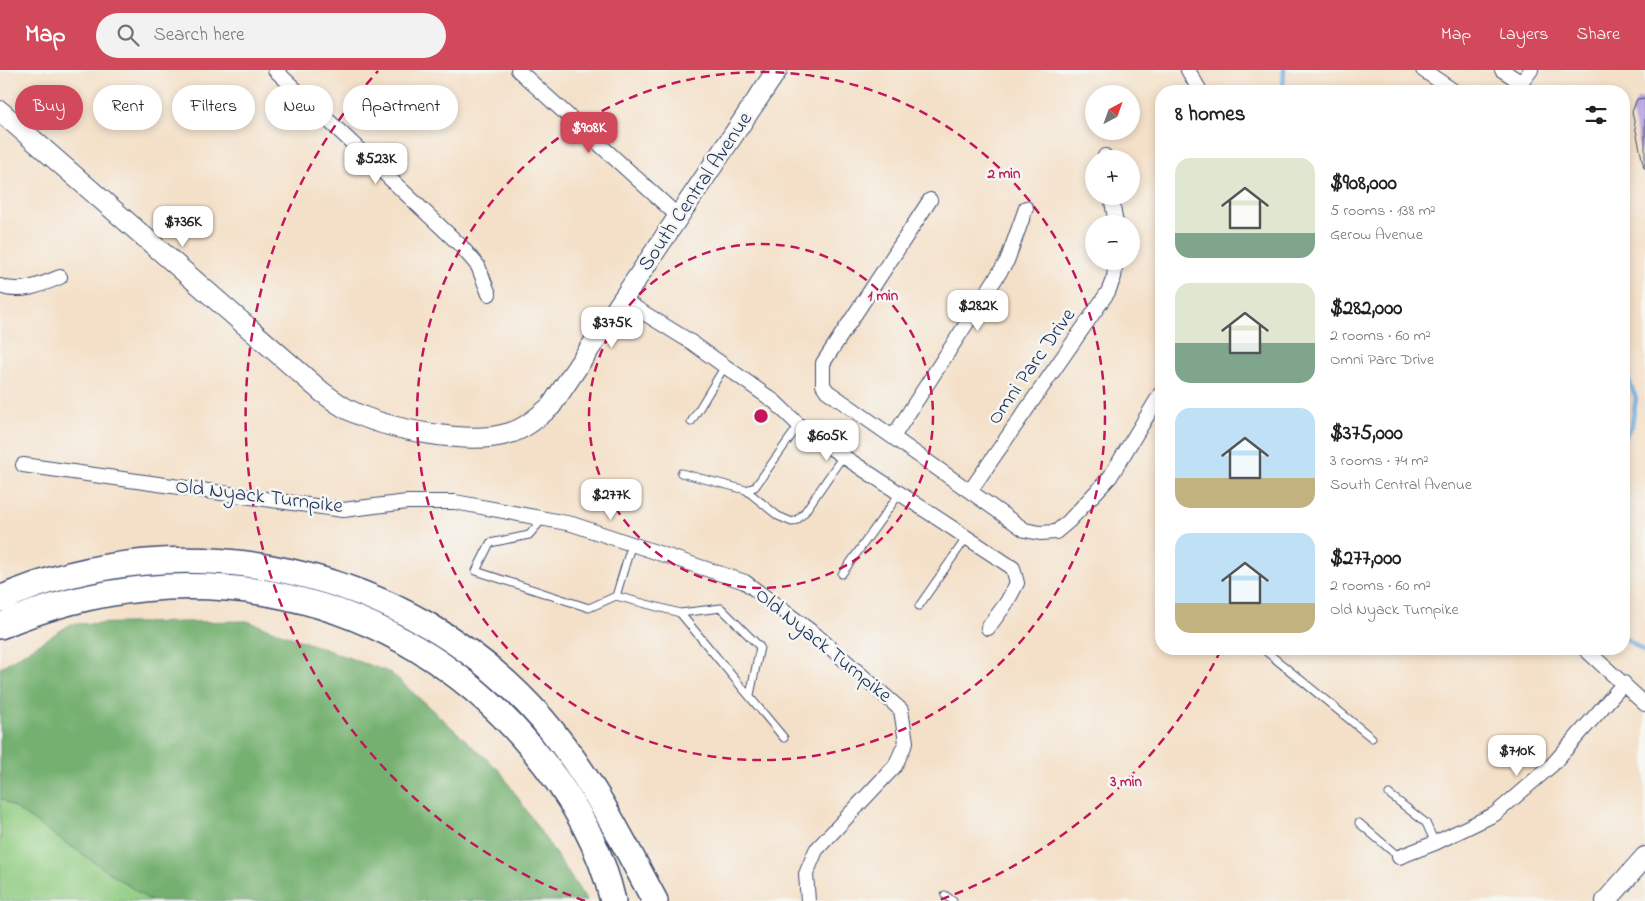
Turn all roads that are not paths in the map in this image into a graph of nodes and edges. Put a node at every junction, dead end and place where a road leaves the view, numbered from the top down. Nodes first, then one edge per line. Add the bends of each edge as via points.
1 (275, 70) edge
2 (518, 70) edge
3 (1188, 70) edge
4 (1423, 70) edge
5 (1502, 70) edge
6 (1531, 70) edge
7 (771, 72) edge
8 (1197, 85) edge
9 (1445, 85) edge
10 (1516, 85) edge
11 (1520, 85) edge
12 (0, 111) edge
13 (930, 200) dead end
14 (1026, 208) dead end
15 (679, 218) junction
16 (1115, 270) edge
17 (60, 277) dead end
18 (0, 286) edge
19 (489, 294) dead end
20 (623, 300) junction
21 (725, 366) junction
22 (1155, 403) edge
23 (691, 422) dead end
24 (799, 425) junction
25 (893, 437) junction
26 (843, 456) junction
27 (23, 465) dead end
28 (681, 473) dead end
29 (746, 490) junction
30 (970, 491) junction
31 (900, 493) junction
32 (542, 520) junction
33 (967, 538) junction
34 (632, 543) junction
35 (842, 574) dead end
36 (616, 596) junction
37 (0, 599) edge
38 (919, 606) dead end
39 (680, 613) junction
40 (0, 626) edge
41 (988, 628) dead end
42 (1270, 655) edge
43 (1592, 655) edge
44 (1624, 684) junction
45 (750, 695) junction
46 (1645, 704) edge
47 (784, 738) dead end
48 (1372, 738) dead end
49 (1389, 794) dead end
50 (1359, 823) dead end
51 (1435, 843) junction
52 (1399, 857) joint
53 (1645, 857) edge
54 (945, 895) dead end
55 (613, 901) edge
56 (654, 901) edge
57 (808, 901) edge
58 (953, 901) edge
59 (1606, 901) edge

1 - 19 street via 460,244 478,266
2 - 15 street
3 - 8 street
4 - 9 street
5 - 10 street
6 - 11 street
7 - 15 street, South Central Avenue
12 - 20 street, South Central Avenue via 322,392 347,409 372,420 452,436 486,438 512,433 551,406
13 - 25 street via 823,363 823,385 827,391
14 - 25 street via 1007,261
15 - 20 street, South Central Avenue
16 - 30 street, Omni Parc Drive via 1108,292
17 - 18 street via 36,287 8,289
20 - 21 street
21 - 23 lane
21 - 24 street via 775,402
22 - 30 street via 1110,477 1056,532 1025,530
24 - 26 street
24 - 29 lane via 755,488
25 - 30 street
26 - 29 lane via 804,512 792,522 778,516
26 - 31 street
27 - 32 street, Old Nyack Turnpike via 343,510 407,502 455,502
28 - 29 lane
31 - 33 street
31 - 35 lane
32 - 34 street, Old Nyack Turnpike via 572,524
32 - 36 lane via 529,535 490,542 476,571 589,608
33 - 38 lane
33 - 41 street via 1012,568 1017,583
34 - 36 lane
34 - 57 street, Old Nyack Turnpike via 745,582 816,635 901,710 906,742 895,766 816,850 806,874
36 - 39 lane
37 - 56 highway via 86,570 138,562 191,560 244,563 296,572 386,603 462,647 503,680 541,718 588,780
39 - 45 lane
39 - 45 lane via 721,608 760,647
40 - 55 highway via 91,596 139,588 190,586 290,597 375,626 447,668 487,700 522,736 576,811 596,851
42 - 48 lane
43 - 44 street
44 - 46 street
44 - 51 street via 1552,765 1495,814
45 - 47 lane
49 - 51 lane via 1426,824
50 - 52 lane
51 - 52 street
53 - 59 street
54 - 58 lane

